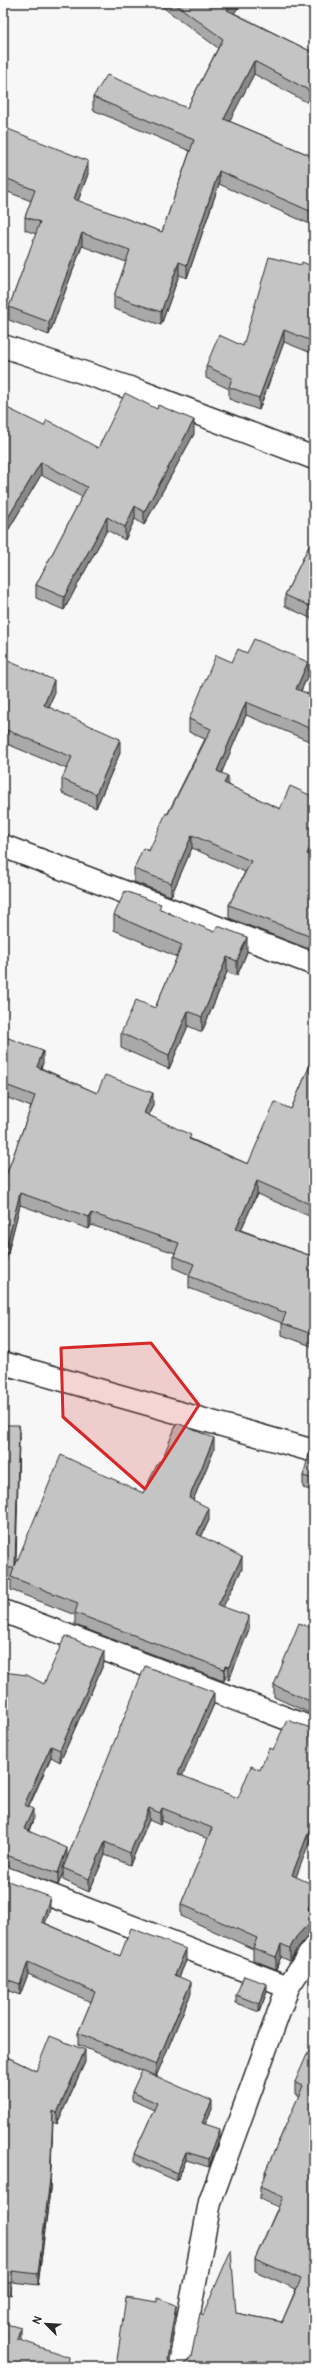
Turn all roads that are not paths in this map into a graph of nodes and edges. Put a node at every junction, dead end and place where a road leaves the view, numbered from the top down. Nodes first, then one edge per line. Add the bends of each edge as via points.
1 (3, 346) edge
2 (314, 458) edge
3 (3, 846) edge
4 (314, 964) edge
5 (3, 1363) edge
6 (314, 1452) edge
7 (3, 1611) edge
8 (314, 1730) edge
9 (3, 1877) edge
10 (314, 1947) edge
11 (288, 1987) junction
12 (179, 2367) edge

1 - 2 street via 139,391
3 - 4 street
5 - 6 street
7 - 8 street
9 - 11 street
10 - 11 street
11 - 12 street via 210,2202

